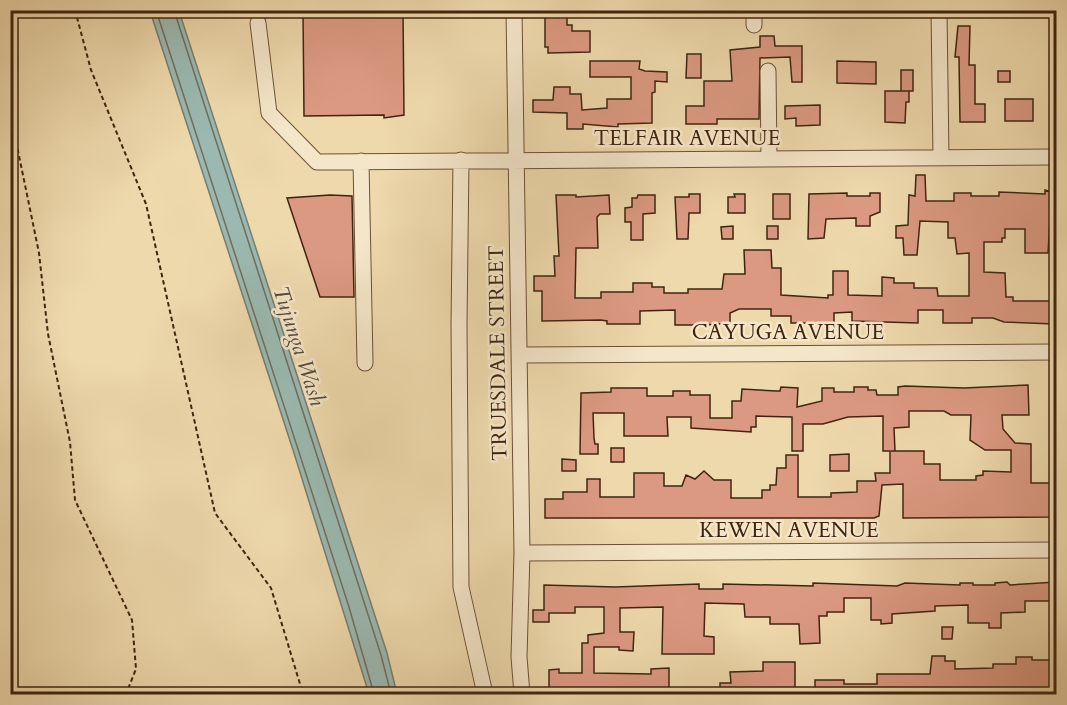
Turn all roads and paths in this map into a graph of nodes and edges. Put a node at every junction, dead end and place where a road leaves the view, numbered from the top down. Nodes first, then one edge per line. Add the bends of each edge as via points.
1 (75, 10) edge
2 (514, 10) edge
3 (939, 10) edge
4 (258, 23) dead end
5 (768, 71) dead end
6 (10, 112) edge
7 (1056, 157) edge
8 (940, 158) junction
9 (518, 159) junction
10 (769, 159) junction
11 (461, 160) junction
12 (361, 161) junction
13 (1056, 352) edge
14 (519, 355) junction
15 (365, 363) dead end
16 (1056, 549) edge
17 (522, 553) junction
18 (126, 694) edge
19 (303, 694) edge
20 (485, 694) edge
21 (522, 694) edge

1 - 19 path via 91,70 146,204 215,513 271,588
2 - 9 street, TRUESDALE STREET
3 - 8 street
4 - 12 street, TELFAIR AVENUE via 269,113 317,162
5 - 10 street
6 - 18 path via 39,253 48,334 70,442 75,500 132,620 136,669
7 - 8 street, TELFAIR AVENUE
8 - 10 street, TELFAIR AVENUE
9 - 10 street, TELFAIR AVENUE
9 - 11 street, TELFAIR AVENUE
9 - 14 street, TRUESDALE STREET
11 - 12 street, TELFAIR AVENUE
11 - 20 street via 460,587
12 - 15 street
13 - 14 street, CAYUGA AVENUE
14 - 17 street, TRUESDALE STREET
16 - 17 street, KEWEN AVENUE
17 - 21 street, TRUESDALE STREET

